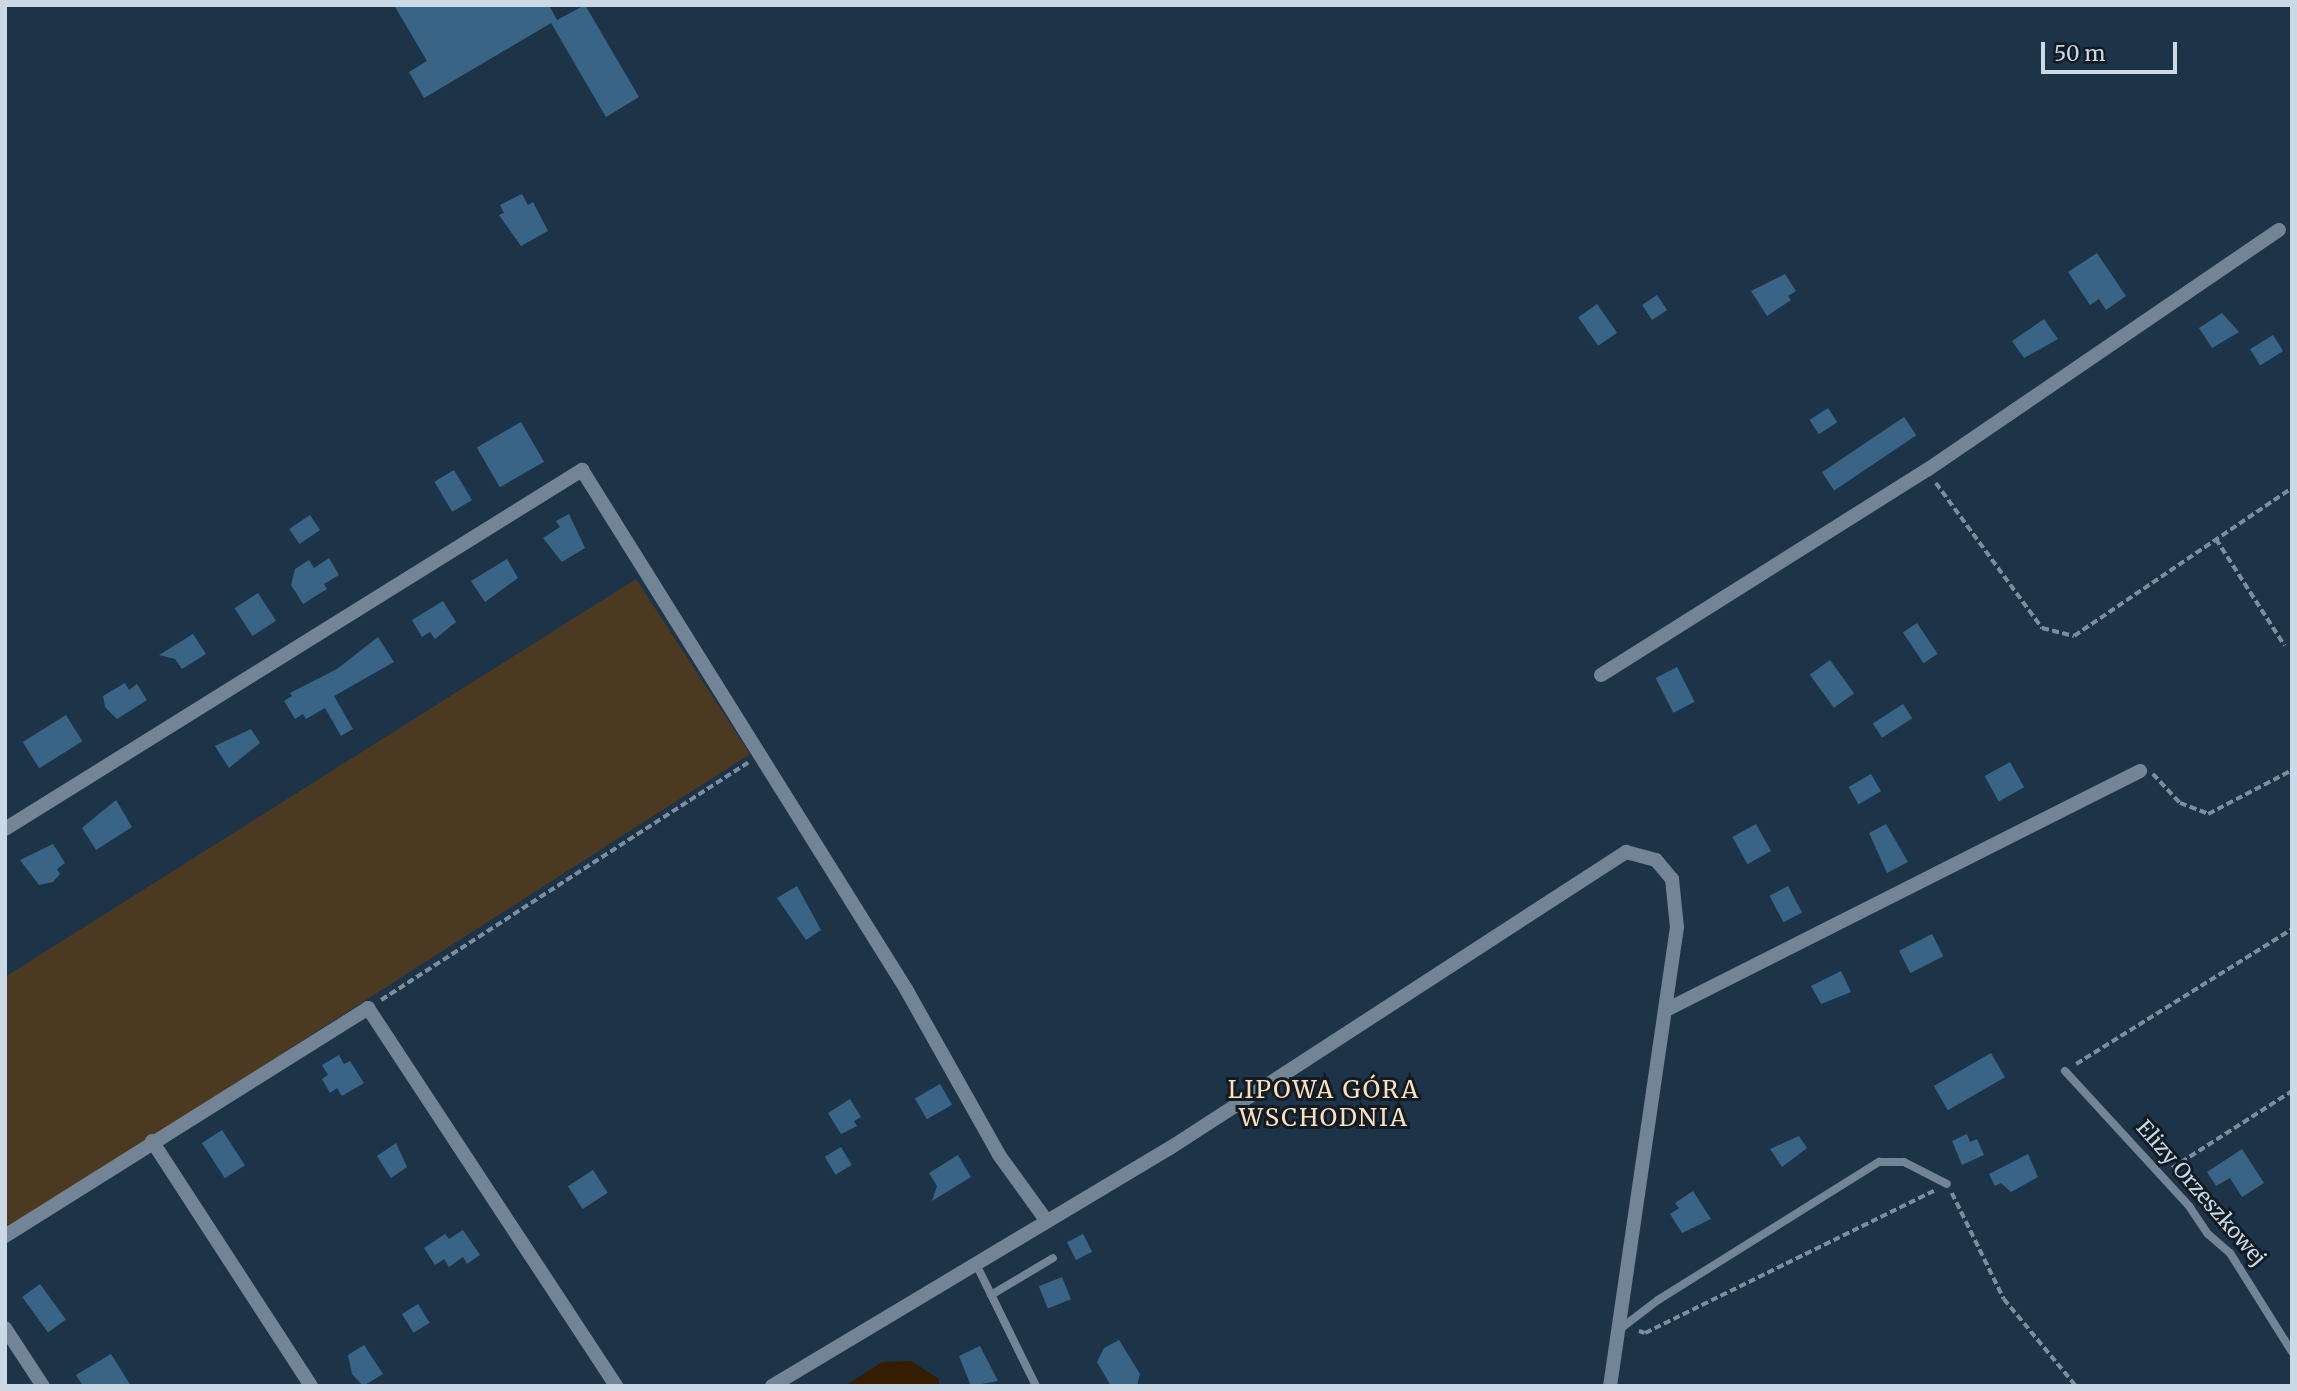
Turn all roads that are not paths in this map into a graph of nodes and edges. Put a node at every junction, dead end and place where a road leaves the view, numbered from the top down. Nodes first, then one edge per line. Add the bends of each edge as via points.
1 (2279, 230) dead end
2 (1601, 675) dead end
3 (2140, 771) road end
4 (5, 829) edge
5 (1666, 1010) junction
6 (2065, 1071) road end
7 (152, 1142) junction
8 (1947, 1184) road end
9 (1046, 1220) junction
10 (5, 1236) edge
11 (1054, 1258) dead end
12 (975, 1262) junction
13 (991, 1295) junction
14 (5, 1328) edge
15 (1620, 1328) junction
16 (2292, 1352) edge
17 (43, 1386) edge
18 (311, 1386) edge
19 (616, 1386) edge
20 (772, 1386) edge
21 (1036, 1386) edge
22 (1610, 1386) edge

1 - 2 street via 1927,470
3 - 5 street
4 - 9 street via 582,470 906,989 999,1155
5 - 9 street via 1677,928 1672,879 1656,860 1626,852 1170,1147
5 - 15 street
6 - 16 lane, Elizy Orzeszkowej via 2241,1268
7 - 10 street
7 - 18 street
7 - 19 street via 368,1008
8 - 15 lane via 1904,1162 1879,1162
9 - 12 street
11 - 13 lane
12 - 13 lane
12 - 20 street
13 - 21 lane
14 - 17 street
15 - 22 street

